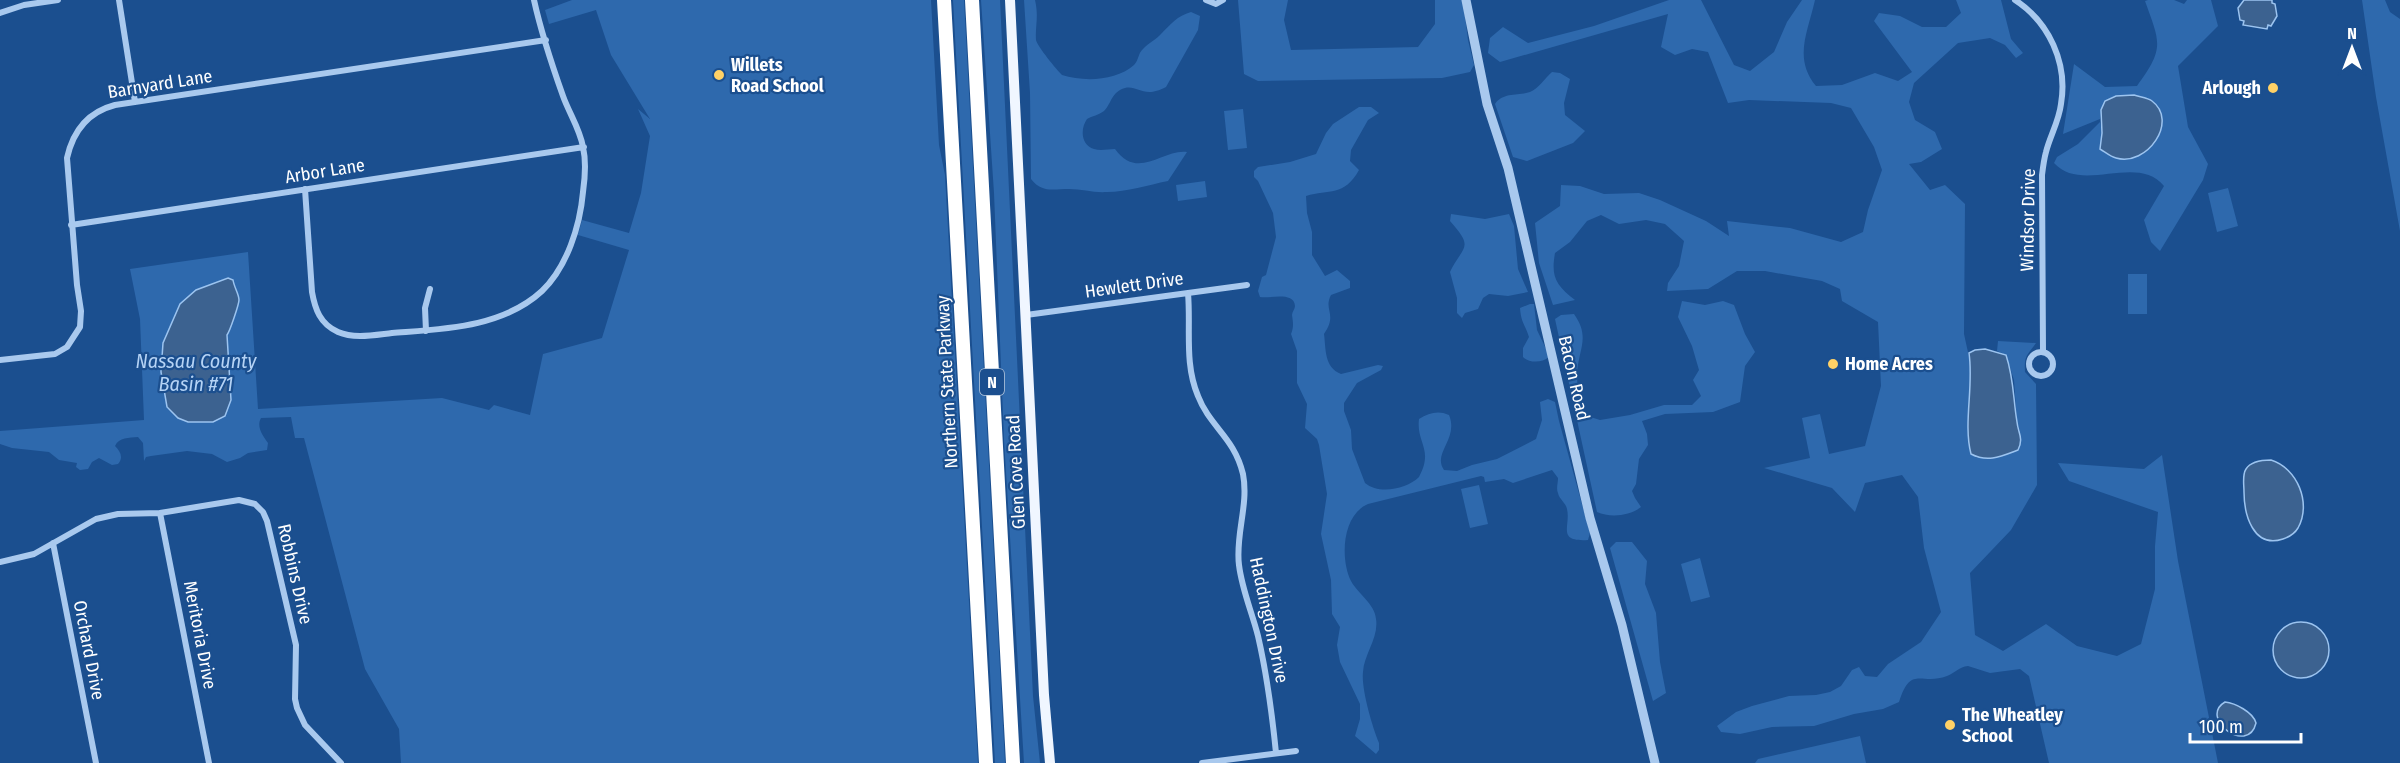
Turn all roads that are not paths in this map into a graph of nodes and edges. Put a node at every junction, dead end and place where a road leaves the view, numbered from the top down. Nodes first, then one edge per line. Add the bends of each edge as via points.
1 (58, 0) edge
2 (119, 0) edge
3 (534, 0) edge
4 (936, 0) edge
5 (944, 0) edge
6 (972, 0) edge
7 (1010, 0) edge
8 (1206, 0) edge
9 (1223, 0) edge
10 (1466, 0) edge
11 (2015, 0) edge
12 (0, 13) edge
13 (546, 40) junction
14 (946, 46) junction
15 (135, 102) junction
16 (584, 147) junction
17 (305, 189) junction
18 (71, 225) junction
19 (1247, 285) dead end
20 (430, 289) dead end
21 (1188, 293) junction
22 (1026, 315) junction
23 (426, 331) junction
24 (2043, 352) dead end
25 (0, 360) edge
26 (160, 513) junction
27 (53, 543) junction
28 (0, 562) edge
29 (1296, 751) dead end
30 (1276, 753) junction
31 (96, 763) edge
32 (209, 763) edge
33 (340, 763) edge
34 (986, 763) edge
35 (1013, 763) edge
36 (1050, 763) edge
37 (1202, 763) edge
38 (1655, 763) edge

1 - 12 street
2 - 15 street
3 - 13 street
4 - 14 highway
5 - 14 highway, Northern State Parkway / N
6 - 35 highway, N
7 - 22 main road, Glen Cove Road
8 - 9 street via 1216,4
10 - 38 street, Bacon Road via 1487,104 1508,168 1590,518 1622,625
11 - 24 street, Windsor Drive via 2028,8 2046,30 2062,76 2061,103 2042,175
13 - 15 street, Barnyard Lane
13 - 16 street via 563,97
14 - 34 highway, Northern State Parkway / N
15 - 18 street, Barnyard Lane via 98,111 74,136 67,158
16 - 17 street, Arbor Lane
16 - 23 street via 580,211 564,260 548,285 504,314 452,329
17 - 18 street, Arbor Lane
17 - 23 street via 312,292 323,320 350,335
18 - 25 street, Barnyard Lane via 80,327 67,347 55,354
19 - 21 street, Hewlett Drive
20 - 23 street via 425,308
21 - 22 street, Hewlett Drive
21 - 30 street, Haddington Drive via 1193,386 1230,442 1243,476 1239,566 1266,675
22 - 36 main road, Glen Cove Road via 1044,711
26 - 27 street, Robbins Drive via 106,516
26 - 32 street, Meritoria Drive
26 - 33 street, Robbins Drive via 239,500 255,504 263,512 296,645 297,708 305,725
27 - 28 street, Robbins Drive via 34,554
27 - 31 street, Orchard Drive
29 - 30 street
30 - 37 street

